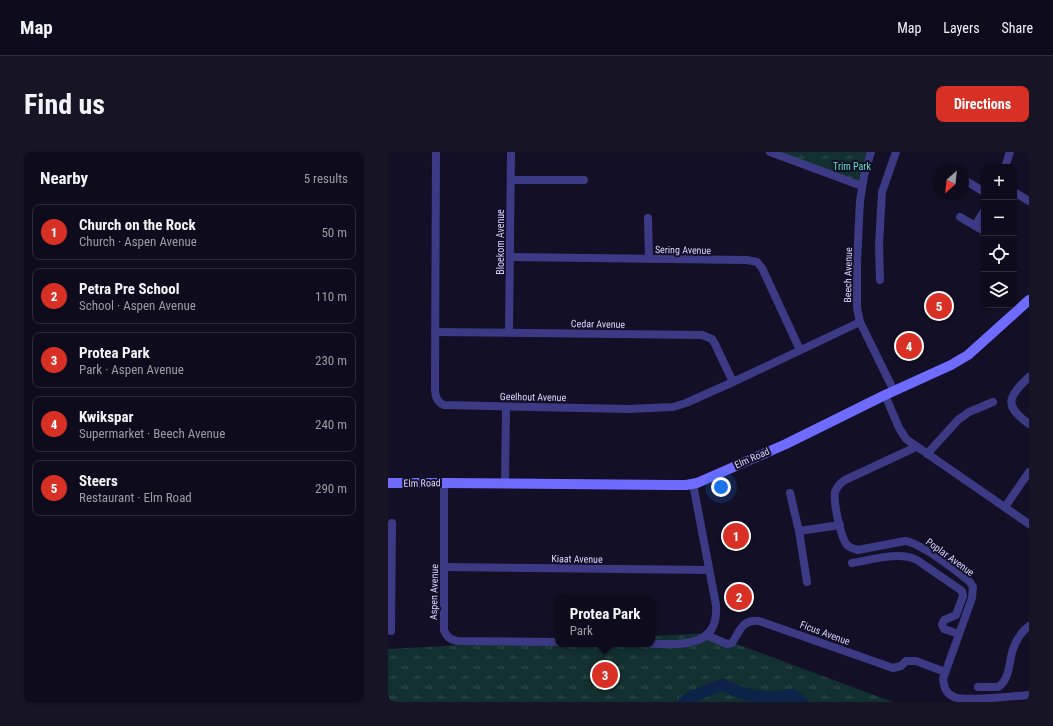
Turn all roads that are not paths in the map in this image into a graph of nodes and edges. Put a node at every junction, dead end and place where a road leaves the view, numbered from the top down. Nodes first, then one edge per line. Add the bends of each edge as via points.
1 (436, 152) edge
2 (511, 152) edge
3 (770, 152) edge
4 (870, 152) edge
5 (896, 152) edge
6 (1009, 152) edge
7 (1006, 164) edge
8 (511, 180) junction
9 (584, 180) dead end
10 (969, 183) edge
11 (862, 186) junction
12 (981, 190) edge
13 (1017, 194) edge
14 (1029, 201) edge
15 (981, 216) edge
16 (960, 217) dead end
17 (648, 218) dead end
18 (975, 226) junction
19 (981, 230) edge
20 (510, 257) junction
21 (649, 259) junction
22 (880, 280) dead end
23 (1029, 300) edge
24 (860, 322) junction
25 (435, 332) junction
26 (510, 332) junction
27 (800, 350) junction
28 (1029, 377) edge
29 (733, 382) junction
30 (894, 391) junction
31 (885, 395) junction
32 (993, 402) dead end
33 (506, 407) junction
34 (1029, 424) edge
35 (916, 446) junction
36 (927, 454) junction
37 (1029, 472) edge
38 (388, 483) edge
39 (444, 483) junction
40 (506, 483) junction
41 (693, 484) junction
42 (790, 493) dead end
43 (1005, 507) junction
44 (392, 523) dead end
45 (1029, 524) edge
46 (840, 525) junction
47 (799, 531) junction
48 (852, 563) dead end
49 (445, 567) junction
50 (709, 570) junction
51 (390, 578) edge
52 (807, 582) dead end
53 (1029, 626) edge
54 (391, 631) dead end
55 (959, 634) junction
56 (706, 635) junction
57 (555, 642) edge
58 (655, 644) edge
59 (945, 672) junction
60 (978, 687) dead end
61 (1029, 695) edge

1 - 25 street, Geelhout Avenue
2 - 8 street, Bloekom Avenue
3 - 11 street
4 - 11 street, Beech Avenue
5 - 22 street via 882,192
6 - 7 street
8 - 9 street
8 - 20 street, Bloekom Avenue
10 - 12 street
11 - 24 street, Beech Avenue via 858,262
13 - 14 street
15 - 18 street
16 - 18 street
17 - 21 street
18 - 19 street
20 - 21 street, Sering Avenue
20 - 26 street, Bloekom Avenue
21 - 27 street, Sering Avenue via 757,262
23 - 30 street, Elm Road via 968,355
24 - 27 street, Geelhout Avenue
24 - 30 street, Beech Avenue
25 - 26 street, Cedar Avenue
25 - 33 street, Geelhout Avenue via 434,382 438,402 447,406
26 - 29 street, Cedar Avenue via 702,335 712,339
27 - 29 street, Geelhout Avenue
28 - 34 street via 1014,393 1011,402 1015,413
29 - 33 street, Geelhout Avenue via 673,407
30 - 31 street, Elm Road
31 - 35 street via 901,434
31 - 41 street, Elm Road via 786,444
32 - 36 street via 969,412 958,420
33 - 40 street
35 - 36 street
35 - 46 street, Poplar Avenue via 840,484 835,496
36 - 43 street
37 - 43 street
38 - 39 street, Elm Road
39 - 40 street, Elm Road
39 - 49 street, Aspen Avenue
40 - 41 street, Elm Road
41 - 50 street
42 - 47 street
43 - 45 street
44 - 51 street
46 - 47 street
46 - 55 street, Poplar Avenue via 844,541 851,548 862,549 910,542 935,556 970,582 973,587 972,598
47 - 52 street
48 - 55 street via 900,555 917,560 962,591 963,596 956,614 944,620 942,625 944,629
49 - 50 street, Kiaat Avenue
49 - 57 street, Aspen Avenue via 444,630 450,639
50 - 56 street via 717,615 715,623
51 - 54 street
53 - 60 street via 1022,631 1013,648 1003,683 998,688
55 - 59 street, Poplar Avenue
56 - 58 street via 685,644
56 - 59 street, Ficus Avenue via 727,644 732,643 745,624 749,621 759,621 894,668 912,660
59 - 61 street, Poplar Avenue via 944,686 952,697 964,699

